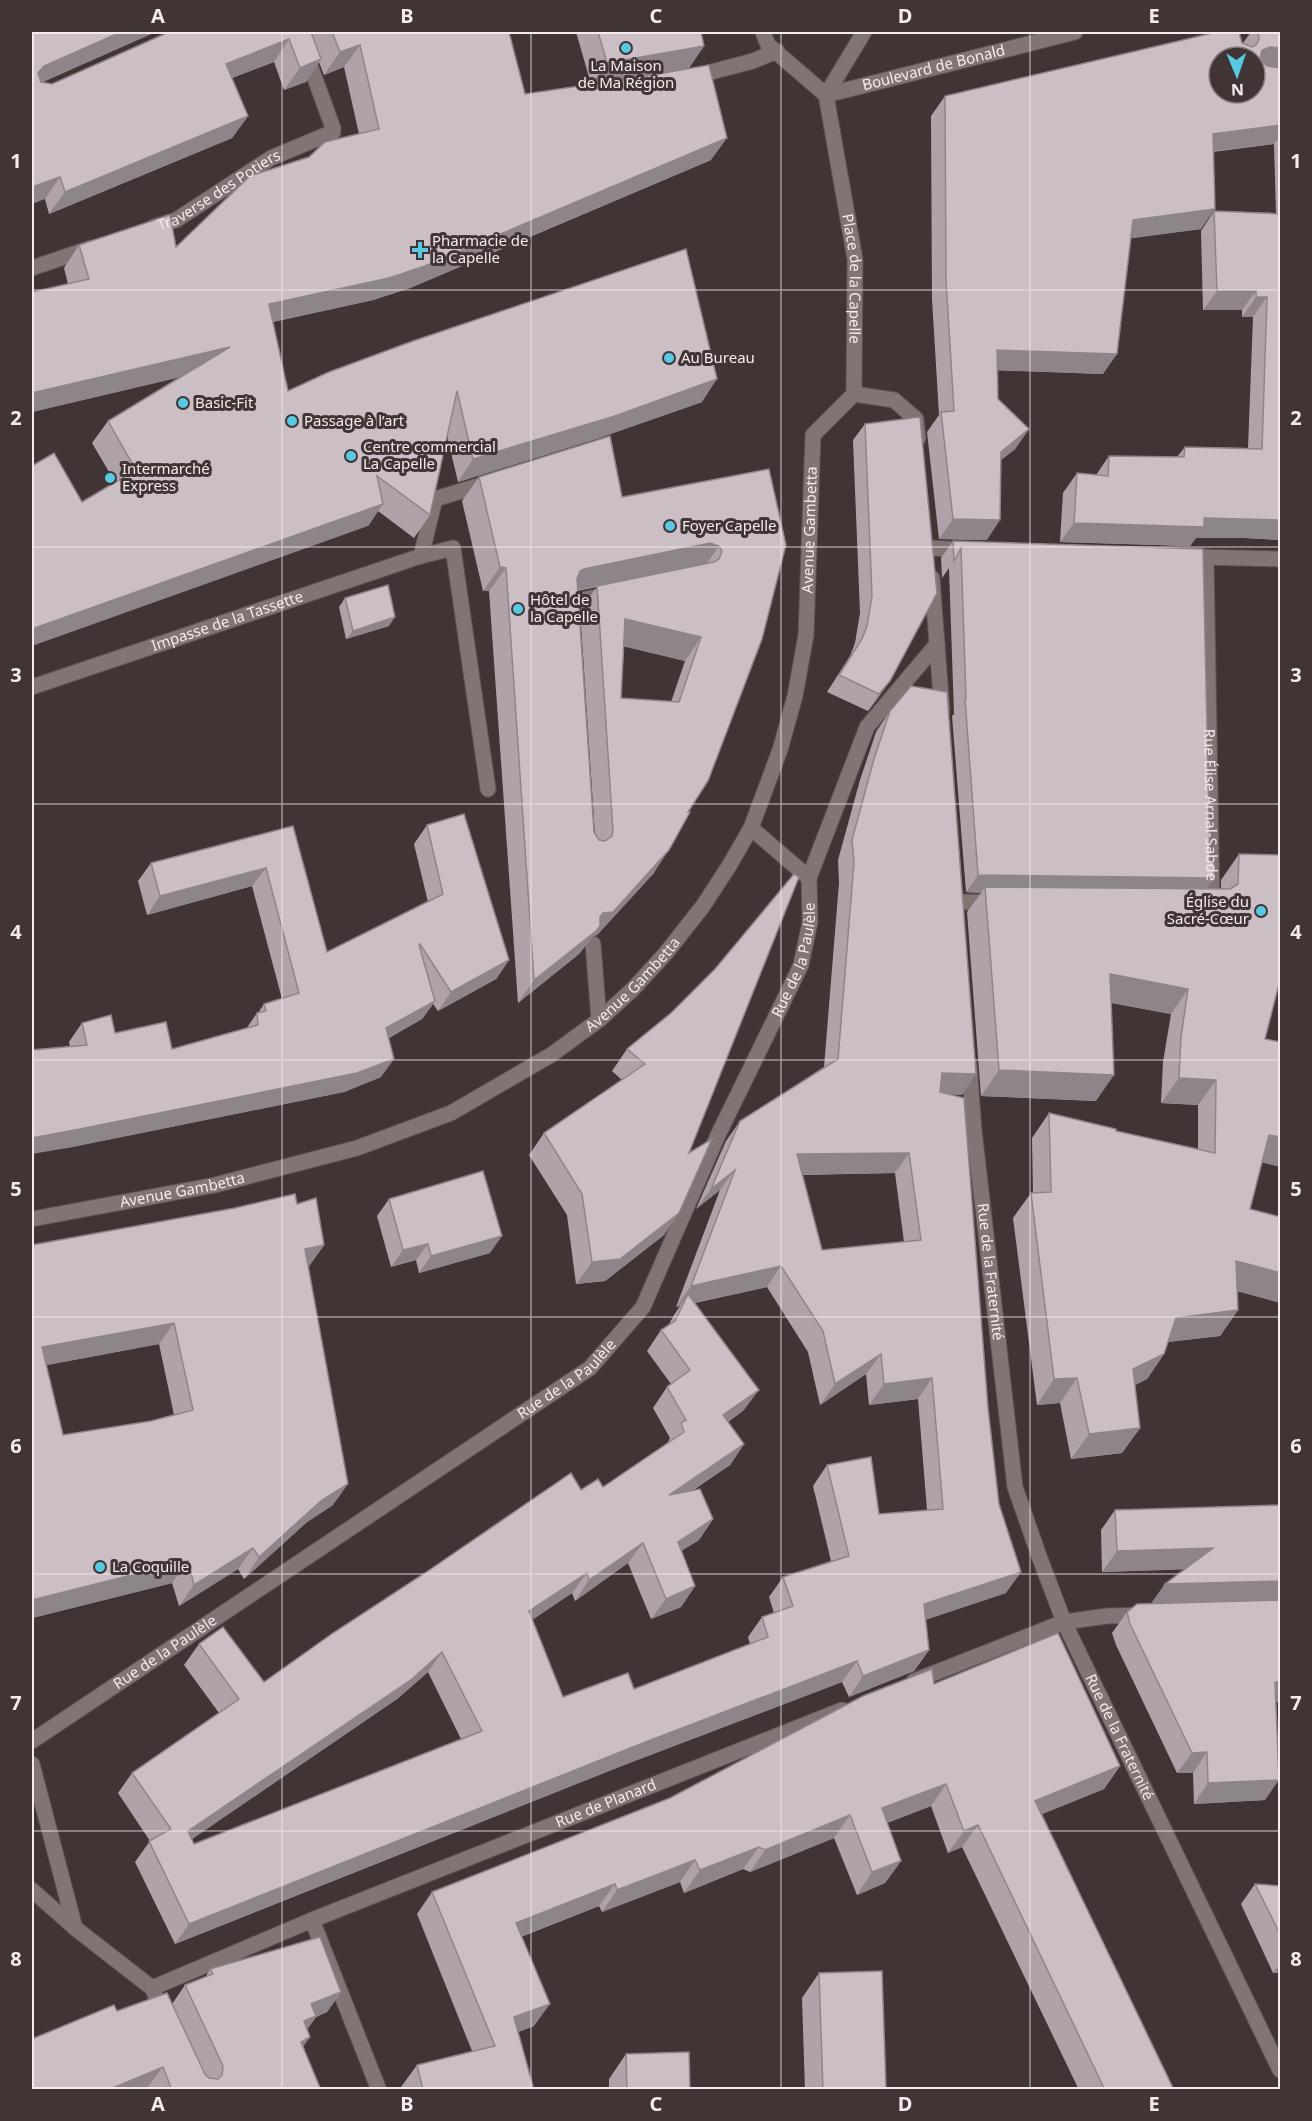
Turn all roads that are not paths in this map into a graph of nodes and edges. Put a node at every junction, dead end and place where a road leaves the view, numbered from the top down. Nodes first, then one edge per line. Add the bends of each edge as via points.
1 (298, 32) edge
2 (763, 32) edge
3 (864, 32) edge
4 (1075, 32) edge
5 (777, 51) junction
6 (675, 80) edge
7 (826, 95) junction
8 (140, 232) edge
9 (107, 243) edge
10 (32, 268) edge
11 (854, 394) junction
12 (920, 454) edge
13 (500, 479) edge
14 (978, 550) edge
15 (421, 555) junction
16 (1182, 557) edge
17 (1206, 557) junction
18 (1281, 559) edge
19 (616, 593) edge
20 (571, 625) edge
21 (937, 644) junction
22 (32, 687) edge
23 (943, 726) edge
24 (488, 789) dead end
25 (751, 828) junction
26 (809, 878) junction
27 (957, 902) edge
28 (1003, 902) edge
29 (1189, 905) edge
30 (593, 944) edge
31 (599, 1020) junction
32 (968, 1050) edge
33 (32, 1219) edge
34 (1165, 1614) edge
35 (1064, 1622) junction
36 (900, 1687) edge
37 (856, 1704) edge
38 (32, 1741) edge
39 (32, 1764) edge
40 (32, 1890) edge
41 (312, 1920) junction
42 (75, 1928) junction
43 (152, 1988) junction
44 (161, 2008) edge
45 (1281, 2070) edge
46 (379, 2090) edge

1 - 8 street, Traverse des Potiers via 333,132 271,158 176,220
2 - 5 street via 768,45
3 - 7 street
4 - 7 street, Boulevard de Bonald
5 - 6 street
5 - 7 street
7 - 11 street, Place de la Capelle via 855,259
9 - 10 street
11 - 12 street via 894,400 916,419
11 - 25 street, Avenue Gambetta via 813,435 806,635 780,750
13 - 15 street via 435,499
14 - 21 street via 930,542
15 - 22 street, Impasse de la Tassette
15 - 24 street, Impasse de la Tassette via 453,548
16 - 17 street
17 - 18 street
17 - 29 street, Rue Élise Arnal-Sabde via 1212,905
19 - 20 street via 570,602
21 - 23 street
21 - 26 street via 867,727
25 - 26 street, Rue de la Paulèle
25 - 31 street, Avenue Gambetta via 703,906 666,953
26 - 38 street, Rue de la Paulèle via 810,922 801,965 718,1135 643,1307 590,1368
27 - 28 street
30 - 31 street
31 - 33 street, Avenue Gambetta via 550,1055 451,1113 357,1148 215,1185
32 - 35 street, Rue de la Fraternité via 1016,1487
34 - 35 street
35 - 36 street
35 - 45 street, Rue de la Fraternité
37 - 41 street, Rue de Planard
39 - 42 street
40 - 42 street
41 - 43 street, Rue de Planard
41 - 46 street
42 - 43 street
43 - 44 street

